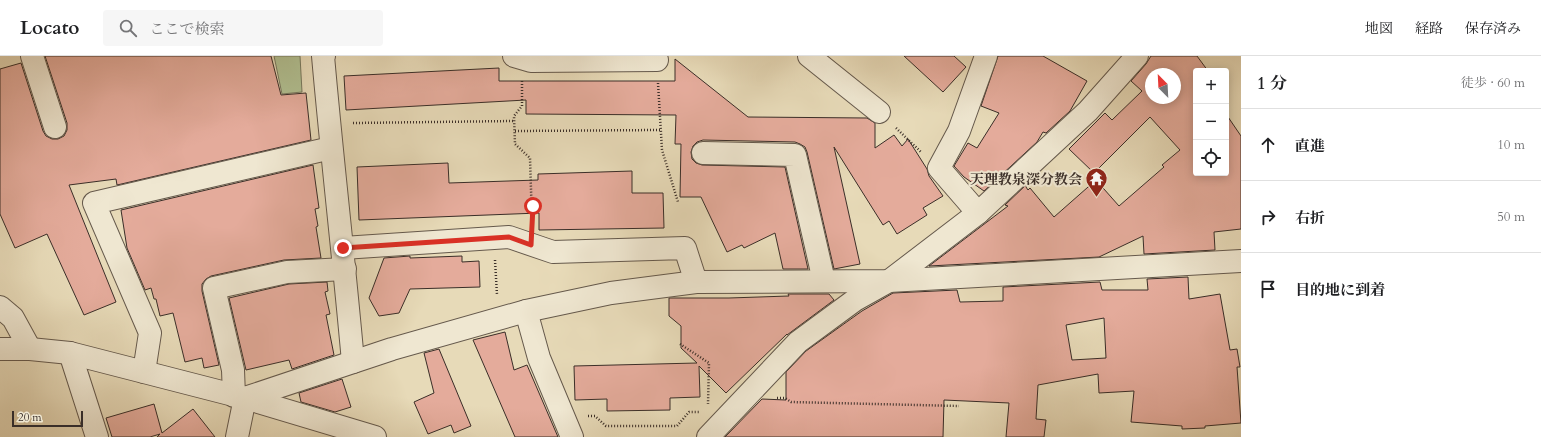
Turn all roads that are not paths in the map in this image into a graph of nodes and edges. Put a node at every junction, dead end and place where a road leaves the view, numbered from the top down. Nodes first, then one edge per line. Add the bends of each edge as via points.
1 (32, 56) edge
2 (324, 56) edge
3 (809, 56) edge
4 (986, 56) edge
5 (1137, 56) edge
6 (518, 57) edge
7 (657, 60) road end
8 (879, 112) road end
9 (56, 127) dead end
10 (331, 148) junction
11 (703, 153) dead end
12 (978, 213) junction
13 (344, 259) junction
14 (1241, 261) edge
15 (824, 281) junction
16 (889, 281) junction
17 (696, 282) junction
18 (0, 307) edge
19 (526, 311) junction
20 (0, 349) edge
21 (30, 349) junction
22 (70, 353) junction
23 (353, 362) junction
24 (144, 372) junction
25 (240, 397) junction
26 (97, 437) edge
27 (238, 437) edge
28 (374, 437) edge
29 (572, 437) edge
30 (708, 437) edge

1 - 9 street
2 - 10 street
3 - 8 street
4 - 12 street via 958,131 939,168
5 - 12 street via 1088,111
6 - 7 street via 531,61
10 - 13 street
10 - 24 street via 94,203 150,333
11 - 15 street via 795,155
12 - 16 street
13 - 17 street via 509,237 553,252 685,248
13 - 23 street
13 - 25 street via 214,288
14 - 16 street
15 - 16 street
15 - 17 street
16 - 30 street via 855,300 798,342
17 - 19 street via 611,293
18 - 21 street via 13,318
19 - 23 street
19 - 29 street via 539,358
20 - 21 street
21 - 22 street
22 - 24 street
22 - 26 street
23 - 25 street
24 - 25 street
25 - 27 street
25 - 28 street

